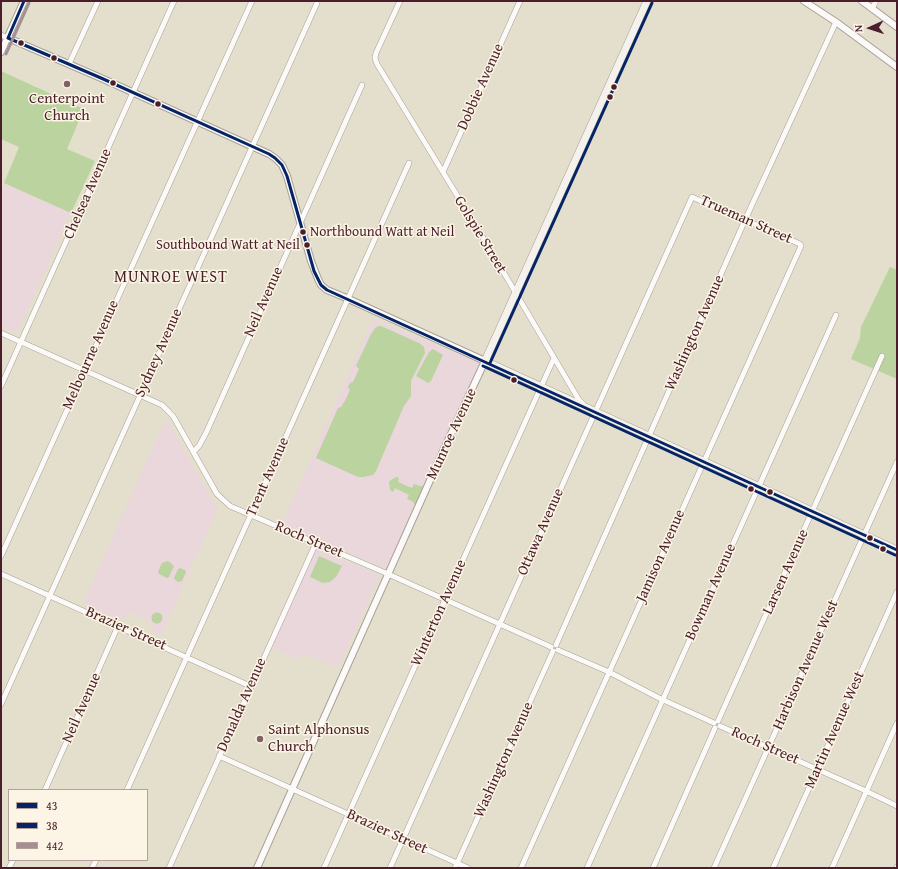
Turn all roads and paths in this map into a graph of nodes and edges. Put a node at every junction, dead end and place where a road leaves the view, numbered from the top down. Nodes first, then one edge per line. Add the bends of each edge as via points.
1 (24, 1) edge
2 (98, 1) edge
3 (174, 1) edge
4 (252, 1) edge
5 (400, 1) edge
6 (520, 1) edge
7 (647, 1) edge
8 (804, 1) edge
9 (862, 1) edge
10 (876, 1) edge
11 (317, 3) dead end
12 (872, 9) junction
13 (836, 22) junction
14 (897, 27) edge
15 (1, 34) edge
16 (8, 38) junction
17 (1, 52) edge
18 (69, 64) junction
19 (897, 67) edge
20 (362, 85) dead end
21 (133, 93) junction
22 (196, 122) junction
23 (252, 147) junction
24 (409, 163) dead end
25 (443, 172) junction
26 (692, 196) joint
27 (746, 220) junction
28 (300, 223) junction
29 (800, 244) joint
30 (515, 293) junction
31 (348, 299) junction
32 (836, 315) dead end
33 (1, 334) edge
34 (21, 343) junction
35 (882, 356) dead end
36 (554, 358) junction
37 (485, 361) junction
38 (84, 371) junction
39 (1, 386) edge
40 (540, 387) junction
41 (140, 396) junction
42 (592, 410) junction
43 (649, 437) junction
44 (194, 451) junction
45 (703, 462) junction
46 (897, 462) edge
47 (758, 487) junction
48 (813, 512) junction
49 (251, 516) junction
50 (864, 536) junction
51 (316, 543) junction
52 (897, 550) edge
53 (1, 556) edge
54 (1, 574) edge
55 (388, 574) junction
56 (897, 592) edge
57 (50, 595) junction
58 (445, 600) junction
59 (500, 624) junction
60 (118, 626) junction
61 (554, 648) junction
62 (187, 657) junction
63 (609, 672) junction
64 (250, 686) junction
65 (663, 700) junction
66 (1, 704) edge
67 (897, 723) edge
68 (717, 725) junction
69 (768, 748) junction
70 (219, 756) junction
71 (817, 770) junction
72 (45, 789) edge
73 (127, 789) edge
74 (292, 789) junction
75 (866, 791) junction
76 (897, 806) edge
77 (348, 814) junction
78 (403, 839) junction
79 (456, 866) edge
80 (169, 868) edge
81 (257, 868) edge
82 (324, 868) edge
83 (390, 868) edge
84 (468, 868) edge
85 (521, 868) edge
86 (587, 868) edge
87 (652, 868) edge
88 (714, 868) edge
89 (773, 868) edge
90 (832, 868) edge

1 - 16 street
2 - 18 street
3 - 21 street, Chelsea Avenue
4 - 22 street, Melbourne Avenue
5 - 25 street, Golspie Street via 375,58
6 - 25 street, Dobbie Avenue
7 - 30 main road, Munroe Avenue
8 - 13 street
9 - 12 street
10 - 12 street
11 - 23 street, Sydney Avenue
12 - 14 street
13 - 19 street
13 - 27 street, Washington Avenue
15 - 16 street
16 - 17 street
16 - 18 street
18 - 21 street
20 - 28 street, Neil Avenue
21 - 22 street
21 - 34 street, Chelsea Avenue
22 - 23 street
22 - 38 street, Melbourne Avenue
23 - 28 street via 269,154 282,165
23 - 41 street, Sydney Avenue
24 - 31 street, Trent Avenue
25 - 30 street, Golspie Street
26 - 27 street, Trueman Street
26 - 42 street, Ottawa Avenue
27 - 29 street, Trueman Street
27 - 43 street, Washington Avenue
28 - 31 street via 321,285
28 - 44 street, Neil Avenue via 206,433
29 - 45 street, Jamison Avenue
30 - 36 street, Golspie Street
30 - 37 main road, Munroe Avenue
31 - 37 street
31 - 49 street, Trent Avenue
32 - 47 street, Bowman Avenue
33 - 34 street, Roch Street
34 - 38 street, Roch Street
34 - 39 street, Chelsea Avenue
35 - 48 street, Larsen Avenue
36 - 40 street, Winterton Avenue
36 - 42 street, Golspie Street via 579,400
37 - 40 main road
37 - 55 street, Munroe Avenue
38 - 41 street, Roch Street
38 - 53 street, Melbourne Avenue
40 - 42 main road
40 - 58 street, Winterton Avenue
41 - 44 street, Roch Street via 162,406 173,416
41 - 57 street, Sydney Avenue
42 - 43 main road
42 - 59 street, Ottawa Avenue
43 - 45 main road
43 - 61 street, Washington Avenue
44 - 49 street, Roch Street via 217,494 230,506
45 - 47 main road
45 - 63 street, Jamison Avenue
46 - 50 street, Harbison Avenue West
47 - 48 main road
47 - 65 street, Bowman Avenue
48 - 50 main road
48 - 68 street, Larsen Avenue
49 - 51 street, Roch Street
49 - 62 street, Trent Avenue
50 - 52 main road
50 - 69 street, Harbison Avenue West
51 - 55 street, Roch Street
51 - 64 street, Donalda Avenue
54 - 57 street, Brazier Street
55 - 58 street, Roch Street
55 - 74 street, Munroe Avenue
56 - 71 street, Martin Avenue West
57 - 60 street, Brazier Street
57 - 66 street, Sydney Avenue
58 - 59 street, Roch Street
58 - 77 street, Winterton Avenue
59 - 61 street, Roch Street
59 - 78 street, Ottawa Avenue
60 - 62 street, Brazier Street
60 - 72 street, Neil Avenue
61 - 63 street, Roch Street
61 - 79 street, Washington Avenue
62 - 64 street, Brazier Street
62 - 73 street, Trent Avenue
63 - 65 street, Roch Street
63 - 85 street, Jamison Avenue
64 - 70 street, Donalda Avenue
65 - 68 street, Roch Street
65 - 86 street, Bowman Avenue
67 - 75 street
68 - 69 street, Roch Street
68 - 87 street, Larsen Avenue
69 - 71 street, Roch Street
69 - 88 street, Harbison Avenue West
70 - 74 street, Brazier Street
70 - 80 street, Donalda Avenue
71 - 75 street, Roch Street
71 - 89 street, Martin Avenue West
74 - 77 street, Brazier Street
74 - 81 street, Munroe Avenue
75 - 76 street, Roch Street
75 - 90 street
77 - 78 street, Brazier Street
77 - 82 street, Winterton Avenue
78 - 79 street, Brazier Street
78 - 83 street, Ottawa Avenue
79 - 84 street, Brazier Street

